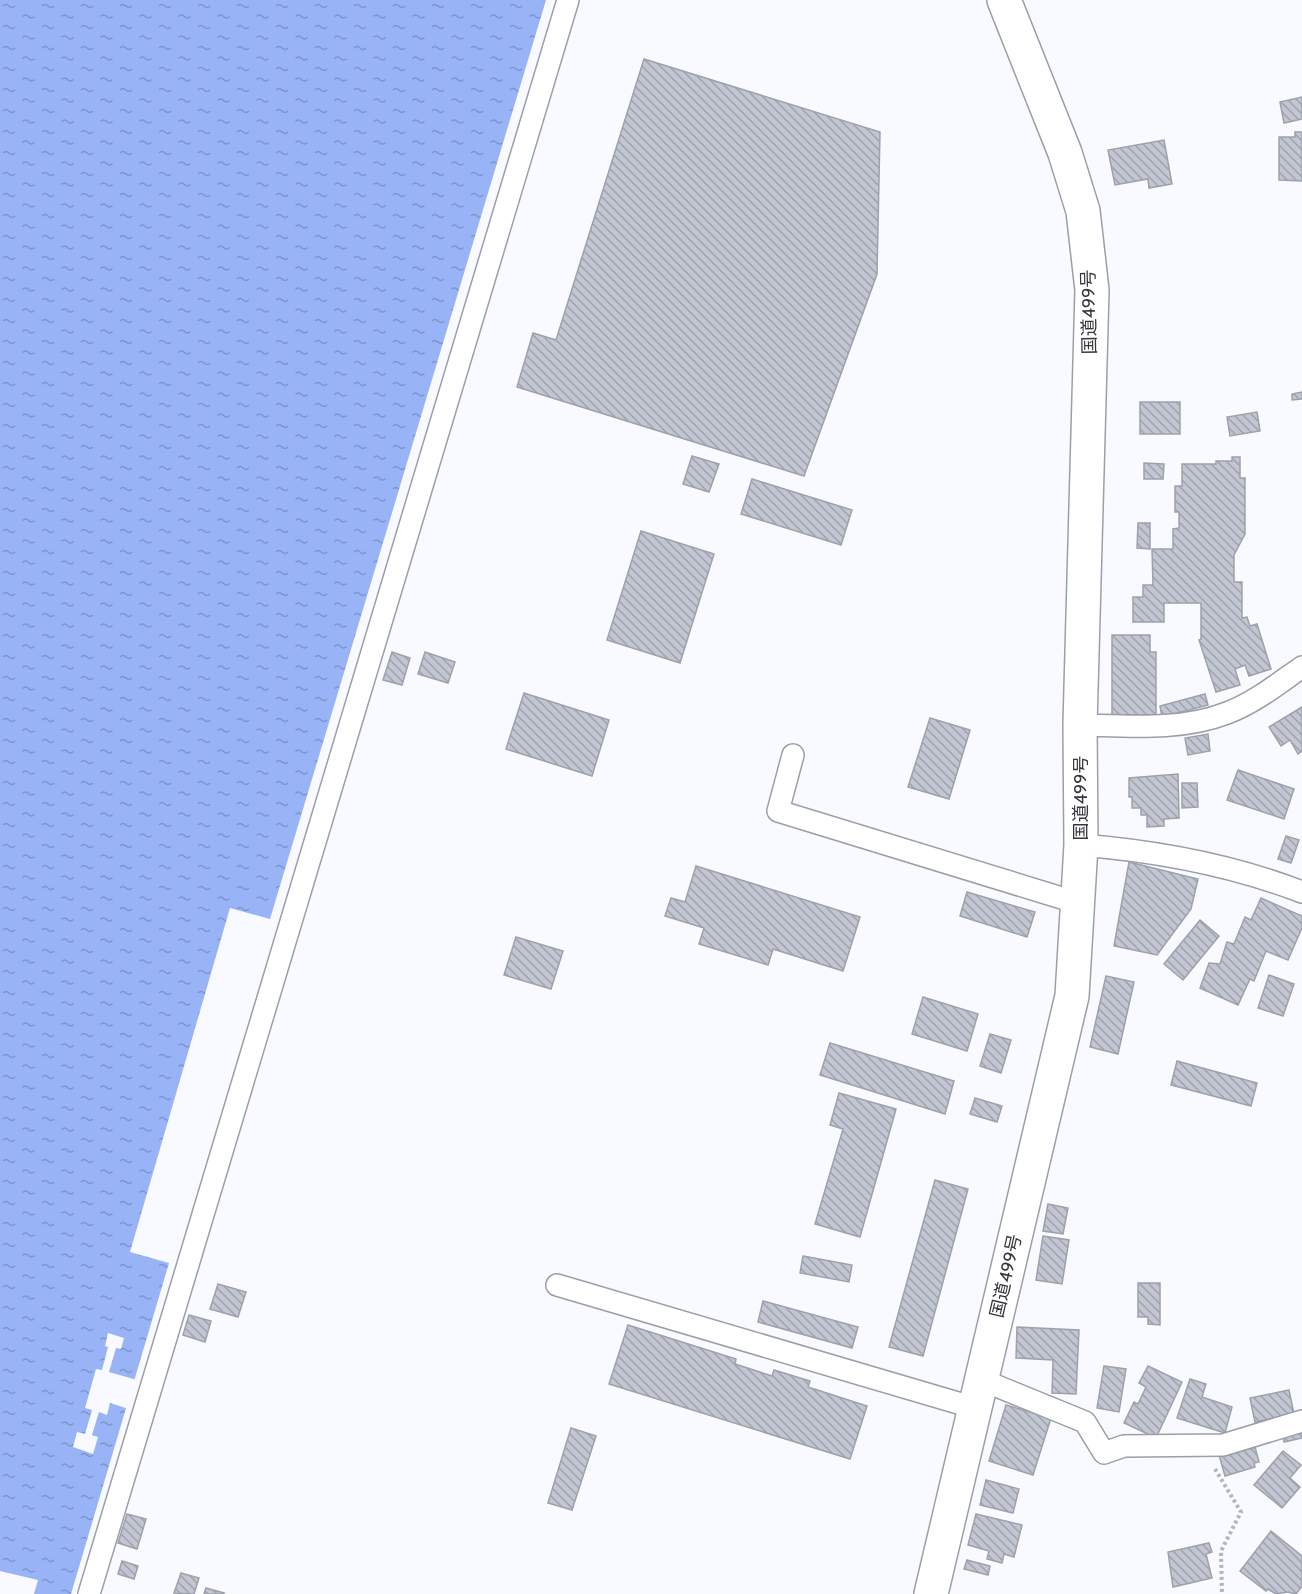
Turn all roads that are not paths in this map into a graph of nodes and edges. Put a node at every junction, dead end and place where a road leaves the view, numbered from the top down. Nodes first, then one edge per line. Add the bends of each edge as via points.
1 (568, 0) edge
2 (1004, 0) edge
3 (1302, 667) edge
4 (1080, 725) junction
5 (793, 755) dead end
6 (1081, 845) junction
7 (1302, 892) edge
8 (1078, 903) junction
9 (557, 1286) dead end
10 (978, 1394) junction
11 (1302, 1421) edge
12 (89, 1594) edge
13 (931, 1594) edge

1 - 12 street
2 - 4 highway, 国道499号 via 1065,153 1083,211 1091,279
3 - 4 street via 1227,713 1162,726
4 - 6 highway, 国道499号
5 - 8 street via 778,811
6 - 7 street via 1207,864
6 - 8 highway, 国道499号
8 - 10 highway, 国道499号 via 1072,996
9 - 10 street
10 - 11 street via 1085,1422 1104,1453 1124,1446 1223,1445
10 - 13 highway, 国道499号

